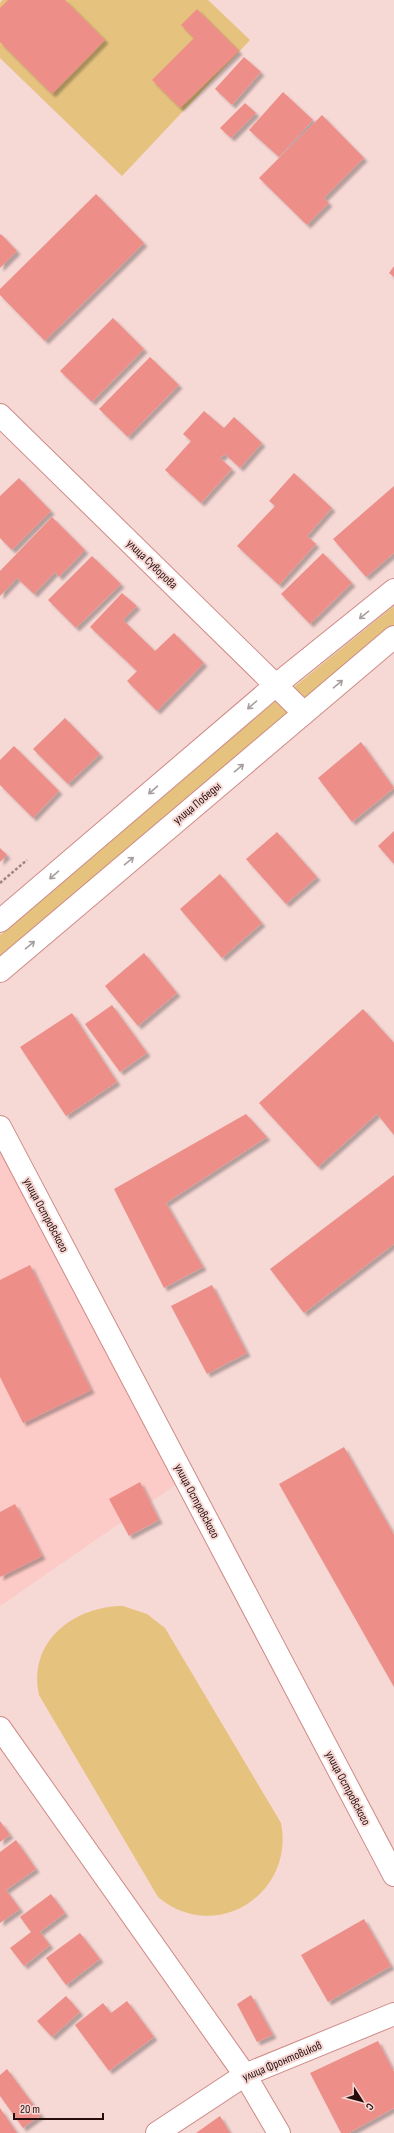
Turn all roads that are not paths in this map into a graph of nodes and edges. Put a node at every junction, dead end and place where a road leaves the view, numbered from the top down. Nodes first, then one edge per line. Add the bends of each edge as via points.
1 (0, 414) edge
2 (394, 590) edge
3 (394, 637) edge
4 (276, 685) junction
5 (304, 712) junction
6 (0, 921) edge
7 (0, 970) edge
8 (0, 1127) edge
9 (0, 1728) edge
10 (394, 1875) edge
11 (394, 2014) edge
12 (245, 2075) junction
13 (158, 2133) edge
14 (279, 2133) edge

1 - 4 street, улица Суворова
2 -> 4 street
5 -> 3 street, улица Победы
4 - 5 street, улица Суворова
4 -> 6 street
7 -> 5 street, улица Победы
8 - 10 street, улица Островского
9 - 12 street
11 - 12 street, улица Фронтовиков
12 - 13 street, улица Фронтовиков
12 - 14 street

